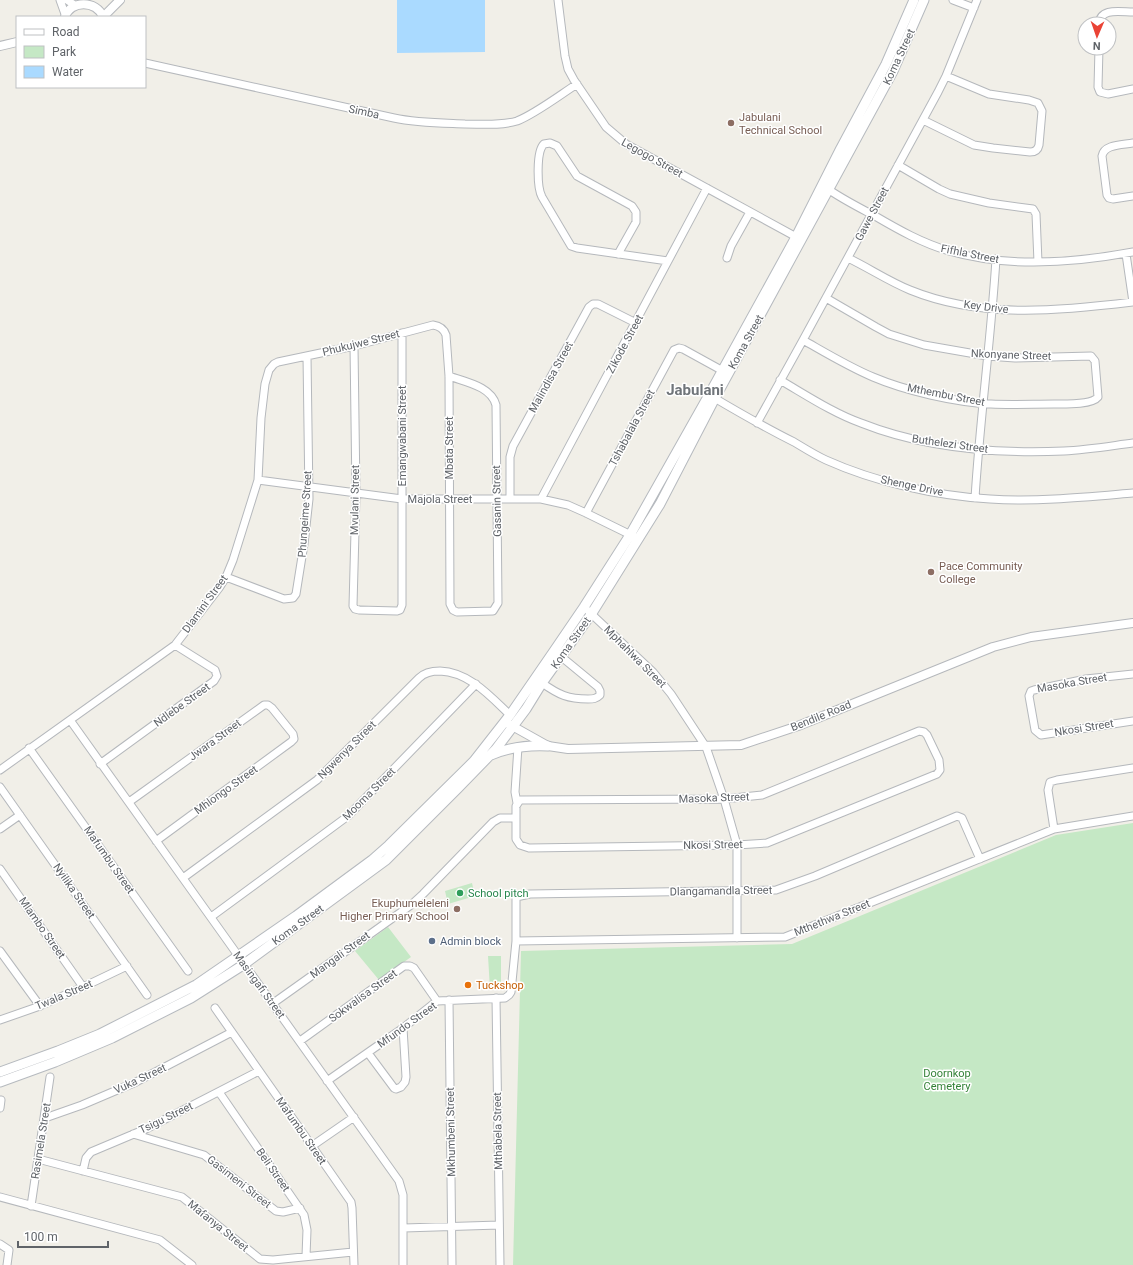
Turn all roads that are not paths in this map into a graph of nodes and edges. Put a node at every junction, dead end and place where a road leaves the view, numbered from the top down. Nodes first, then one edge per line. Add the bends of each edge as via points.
1 (60, 0) edge
2 (120, 0) edge
3 (558, 0) edge
4 (914, 0) edge
5 (924, 0) edge
6 (953, 0) edge
7 (977, 0) edge
8 (70, 2) edge
9 (98, 8) junction
10 (974, 8) junction
11 (1133, 12) edge
12 (65, 16) edge
13 (102, 16) edge
14 (104, 16) edge
15 (1101, 16) edge
16 (16, 42) edge
17 (0, 46) edge
18 (1099, 56) edge
19 (146, 63) edge
20 (946, 76) junction
21 (577, 84) junction
22 (1133, 89) edge
23 (923, 120) junction
24 (1133, 142) edge
25 (898, 165) junction
26 (707, 188) junction
27 (825, 188) junction
28 (1133, 196) edge
29 (750, 212) junction
30 (871, 214) junction
31 (799, 238) junction
32 (1130, 253) edge
33 (618, 254) junction
34 (727, 258) dead end
35 (848, 258) junction
36 (996, 259) junction
37 (668, 261) junction
38 (1038, 262) junction
39 (826, 298) junction
40 (1133, 302) edge
41 (993, 310) junction
42 (636, 323) junction
43 (402, 333) junction
44 (446, 335) joint
45 (803, 340) junction
46 (354, 346) junction
47 (307, 356) junction
48 (987, 356) junction
49 (272, 366) joint
50 (723, 371) junction
51 (449, 376) junction
52 (780, 380) junction
53 (712, 397) junction
54 (1098, 398) joint
55 (983, 403) junction
56 (756, 423) junction
57 (1133, 443) edge
58 (978, 449) junction
59 (258, 480) junction
60 (309, 487) junction
61 (1133, 493) edge
62 (356, 494) junction
63 (975, 498) junction
64 (449, 499) junction
65 (497, 499) junction
66 (510, 499) junction
67 (541, 499) junction
68 (402, 500) junction
69 (586, 513) junction
70 (634, 537) junction
71 (226, 577) junction
72 (452, 608) joint
73 (400, 610) joint
74 (588, 610) junction
75 (1133, 623) edge
76 (174, 645) junction
77 (558, 654) junction
78 (1133, 674) edge
79 (542, 683) junction
80 (476, 684) junction
81 (507, 718) junction
82 (70, 720) junction
83 (1133, 721) edge
84 (513, 727) junction
85 (1036, 733) joint
86 (294, 738) joint
87 (548, 746) junction
88 (518, 747) junction
89 (706, 747) junction
90 (29, 748) junction
91 (488, 756) junction
92 (100, 764) junction
93 (1133, 768) edge
94 (0, 770) edge
95 (940, 770) joint
96 (0, 787) edge
97 (724, 799) junction
98 (129, 802) junction
99 (519, 802) junction
100 (20, 815) junction
101 (1133, 816) edge
102 (516, 818) junction
103 (0, 829) edge
104 (1054, 829) junction
105 (156, 841) junction
106 (737, 845) junction
107 (980, 858) junction
108 (0, 869) edge
109 (182, 878) junction
110 (737, 891) junction
111 (211, 917) junction
112 (737, 938) junction
113 (516, 941) junction
114 (0, 951) edge
115 (238, 956) junction
116 (243, 965) junction
117 (127, 966) junction
118 (188, 971) dead end
119 (83, 987) junction
120 (148, 995) dead end
121 (496, 998) junction
122 (449, 1000) junction
123 (437, 1001) junction
124 (272, 1004) junction
125 (40, 1006) junction
126 (215, 1008) dead end
127 (0, 1020) edge
128 (403, 1028) junction
129 (232, 1032) junction
130 (300, 1041) junction
131 (368, 1053) junction
132 (259, 1071) junction
133 (0, 1072) edge
134 (50, 1077) dead end
135 (327, 1081) junction
136 (0, 1082) edge
137 (219, 1092) junction
138 (1, 1100) dead end
139 (0, 1108) edge
140 (354, 1117) junction
141 (45, 1118) junction
142 (133, 1134) junction
143 (312, 1146) junction
144 (38, 1159) junction
145 (83, 1171) junction
146 (0, 1198) edge
147 (30, 1206) junction
148 (300, 1208) junction
149 (499, 1225) junction
150 (452, 1227) junction
151 (404, 1228) junction
152 (0, 1244) edge
153 (354, 1252) junction
154 (306, 1256) junction
155 (8, 1265) edge
156 (192, 1265) edge
157 (354, 1265) edge
158 (403, 1265) edge
159 (452, 1265) edge
160 (500, 1265) edge

1 - 12 street
2 - 9 street
2 - 14 street
3 - 21 street, Legogo Street via 567,63
4 - 27 main road, Koma Street via 886,64
5 - 27 main road, Koma Street via 893,71
6 - 10 street
7 - 10 street, Gawe Street
8 - 9 street via 86,1
8 - 12 street
9 - 13 street
10 - 20 street, Gawe Street
11 - 15 street via 1112,11
16 - 17 street
18 - 22 street via 1098,90 1101,93
19 - 21 street, Simba via 410,122 427,123 487,124 514,121
20 - 23 street, Gawe Street
20 - 23 street via 989,94 1038,103 1042,111 1037,150 1030,152 974,145
21 - 26 street, Legogo Street via 606,127 618,138
23 - 25 street, Gawe Street
24 - 28 street via 1108,148 1102,153 1107,194 1110,199
25 - 30 street, Gawe Street
25 - 38 street via 950,194 1033,209 1036,214
26 - 29 street, Legogo Street
26 - 37 street, Zikode Street
27 - 30 street, Fifhla Street
27 - 31 main road, Koma Street
29 - 31 street, Legogo Street
29 - 34 street
30 - 35 street, Gawe Street
30 - 36 street, Fifhla Street via 925,243 960,254
31 - 50 main road, Koma Street
31 - 53 main road, Koma Street
32 - 38 street, Fifhla Street
32 - 40 street
33 - 33 street via 636,222 636,212 632,206 577,176 557,146 544,144 540,150 539,190 570,244 575,248
33 - 37 street
35 - 39 street, Gawe Street
35 - 41 street, Key Drive via 921,294
36 - 38 street, Fifhla Street
36 - 41 street
37 - 42 street, Zikode Street
39 - 45 street, Gawe Street
39 - 48 street, Nkonyane Street via 889,334 924,345
40 - 41 street, Key Drive via 1057,310
41 - 48 street
42 - 66 street, Malindisa Street via 601,304 589,307 512,446
42 - 67 street, Zikode Street
43 - 44 street, Phukujwe Street via 435,325 442,327
43 - 46 street, Phukujwe Street
43 - 68 street, Emangwabani Street
44 - 51 street, Mbata Street
45 - 52 street, Gawe Street
45 - 55 street, Mthembu Street via 886,382 922,393
46 - 47 street, Phukujwe Street
46 - 62 street, Mvulani Street
47 - 49 street, Phukujwe Street via 278,362
47 - 60 street, Phungeime Street
48 - 54 street, Nkonyane Street via 1093,357 1096,361
48 - 55 street
49 - 59 street, Dlamini Street via 266,379
50 - 53 main road, Koma Street
50 - 69 street, Tshabalala Street via 683,349 674,350
51 - 64 street, Mbata Street
51 - 65 street, Gasanin Street via 488,392 496,405
52 - 56 street, Gawe Street
52 - 58 street, Buthelezi Street via 848,418 881,430 911,439
53 - 56 street, Shenge Drive
53 - 70 main road, Koma Street
54 - 55 street, Mthembu Street via 1094,401 1069,404
55 - 58 street
56 - 63 street, Shenge Drive via 826,460 859,473 935,492
57 - 58 street, Buthelezi Street via 1063,451
58 - 63 street
59 - 60 street, Majola Street
59 - 71 street, Dlamini Street
60 - 62 street, Majola Street
60 - 71 street, Phungeime Street via 296,596 284,599
61 - 63 street, Shenge Drive via 1067,499
62 - 68 street, Majola Street
62 - 73 street, Mvulani Street via 353,607 359,610
64 - 65 street, Majola Street
64 - 68 street, Majola Street
64 - 72 street, Mbata Street
65 - 66 street, Majola Street
65 - 72 street, Gasanin Street via 497,605 492,611 460,612
66 - 67 street, Majola Street
67 - 69 street, Majola Street via 568,505
68 - 73 street, Emangwabani Street
69 - 70 street, Majola Street
70 - 74 main road, Koma Street
71 - 76 street, Dlamini Street
74 - 77 main road, Koma Street
74 - 89 street, Mphahlwa Street via 653,672 672,694
75 - 89 street, Bendile Road via 1031,637 993,647 751,743
76 - 82 street, Dlamini Street
76 - 92 street, Ndlebe Street via 215,670 217,676 214,681
77 - 79 main road, Koma Street
77 - 79 street via 598,687 599,697 568,698
77 - 81 main road, Koma Street
78 - 85 street, Masoka Street via 1086,679 1032,691 1029,698
79 - 84 main road, Koma Street
80 - 81 street, Ngwenya Street
80 - 109 street, Ngwenya Street via 463,676 446,671 432,671 422,676 317,780
80 - 111 street, Mooma Street via 348,816
81 - 84 street, Bendile Road
81 - 115 main road, Koma Street via 474,761 380,854
82 - 90 street, Dlamini Street
82 - 92 street, Masingafi Street
83 - 85 street, Nkosi Street via 1044,735
84 - 87 street, Bendile Road
84 - 91 main road, Koma Street
86 - 98 street, Jwara Street via 272,708 264,705
86 - 105 street, Mhlongo Street
87 - 88 main road
87 - 89 street, Bendile Road via 568,749
88 - 91 main road
88 - 99 street, Nkosi Street via 515,792
89 - 97 street, Mphahlwa Street
90 - 94 street, Dlamini Street
90 - 118 street, Mafumbu Street
91 - 116 main road, Koma Street via 386,860
92 - 98 street, Masingafi Street
93 - 104 street via 1050,782 1048,790
95 - 97 street, Masoka Street via 940,760 927,735 919,731 762,795
95 - 106 street, Nkosi Street via 933,776 767,843
96 - 100 street, Nyilika Street
97 - 99 street, Masoka Street
97 - 106 street, Mphahlwa Street
98 - 105 street, Masingafi Street
99 - 102 street, Nkosi Street via 516,806
100 - 103 street
100 - 117 street, Nyilika Street
101 - 104 street, Mthethwa Street
102 - 106 street, Nkosi Street via 516,839 524,847
102 - 124 street, Mangali Street via 500,818 492,822 411,905
104 - 107 street, Mthethwa Street
105 - 109 street, Masingafi Street
106 - 110 street, Mphahlwa Street
107 - 110 street, Dlangamandla Street via 962,818 957,816 782,889
107 - 112 street, Mthethwa Street via 793,934 778,938
108 - 119 street, Mlambo Street
109 - 111 street, Masingafi Street
110 - 112 street, Mphahlwa Street
110 - 113 street, Dlangamandla Street via 537,894 516,897
111 - 115 street, Masingafi Street
112 - 113 street, Mthethwa Street
113 - 121 street via 509,995 505,998
114 - 125 street
115 - 116 street, Masingafi Street
115 - 133 main road, Koma Street via 196,985 122,1024
116 - 124 street, Masingafi Street
116 - 136 main road, Koma Street via 191,998 124,1032
117 - 119 street, Twala Street
117 - 120 street, Nyilika Street
119 - 125 street, Twala Street
121 - 122 street, Mfundo Street
121 - 149 street, Mthabela Street
122 - 123 street, Mfundo Street
122 - 150 street, Mkhumbeni Street
123 - 128 street, Mfundo Street
123 - 130 street, Sokwalisa Street via 414,968 404,966
124 - 130 street, Masingafi Street
125 - 127 street, Twala Street
126 - 129 street, Mafumbu Street
128 - 131 street, Mfundo Street
128 - 131 street via 406,1077 401,1088 394,1088
129 - 132 street, Mafumbu Street
129 - 141 street, Vuka Street via 136,1082
130 - 135 street, Masingafi Street
131 - 135 street, Mfundo Street
132 - 137 street, Tsigu Street
132 - 143 street, Mafumbu Street
134 - 141 street, Rasimela Street
135 - 140 street, Masingafi Street
137 - 142 street, Tsigu Street
137 - 148 street, Beli Street
138 - 139 street
140 - 143 street
140 - 151 street, Masingafi Street via 400,1184
141 - 144 street, Rasimela Street
142 - 145 street, Tsigu Street via 91,1152 86,1158
142 - 148 street, Gasimeni Street via 206,1156 276,1211
143 - 153 street, Mafumbu Street via 351,1202
144 - 145 street, Mafanya Street
144 - 147 street, Rasimela Street
145 - 154 street, Mafanya Street via 182,1197 260,1259
146 - 147 street
147 - 156 street via 160,1240
148 - 154 street, Beli Street via 306,1224
149 - 150 street
149 - 160 street, Mthabela Street
150 - 151 street
150 - 159 street, Mkhumbeni Street
151 - 158 street, Masingafi Street
152 - 155 street via 9,1250
153 - 154 street, Mafanya Street
153 - 157 street, Mafumbu Street

